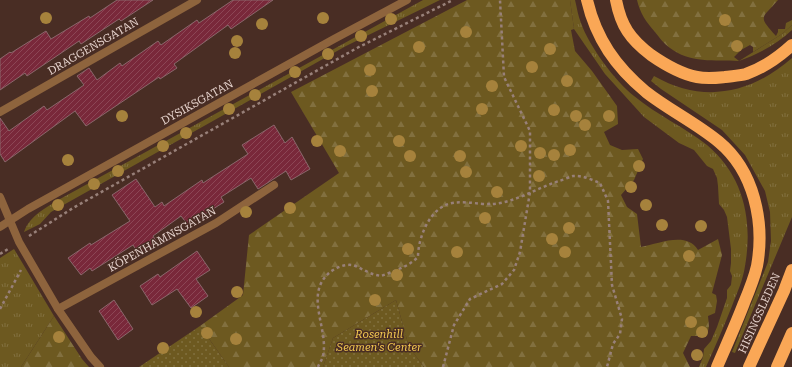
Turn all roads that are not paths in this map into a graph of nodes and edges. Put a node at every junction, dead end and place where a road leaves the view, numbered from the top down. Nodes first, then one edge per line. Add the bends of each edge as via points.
1 (197, 0) edge
2 (407, 0) edge
3 (587, 0) edge
4 (616, 0) edge
5 (792, 45) edge
6 (0, 112) edge
7 (274, 185) dead end
8 (0, 196) edge
9 (10, 221) junction
10 (0, 227) edge
11 (792, 270) edge
12 (58, 309) junction
13 (792, 333) edge
14 (100, 367) edge
15 (717, 367) edge
16 (749, 367) edge
17 (777, 367) edge

1 - 6 street, DRAGGENSGATAN
2 - 9 street, DYSIKSGATAN
3 - 15 highway via 599,37 620,67 647,93 719,142 735,158 747,178 755,199 759,220 757,266
4 - 5 highway via 626,30 639,46 659,61 696,77 710,79 745,74 766,64
7 - 12 street, KÖPENHAMNSGATAN via 216,223
8 - 9 street
9 - 10 street, DYSIKSGATAN
9 - 12 street via 19,242
11 - 16 highway, HISINGSLEDEN
12 - 14 street
13 - 17 highway

